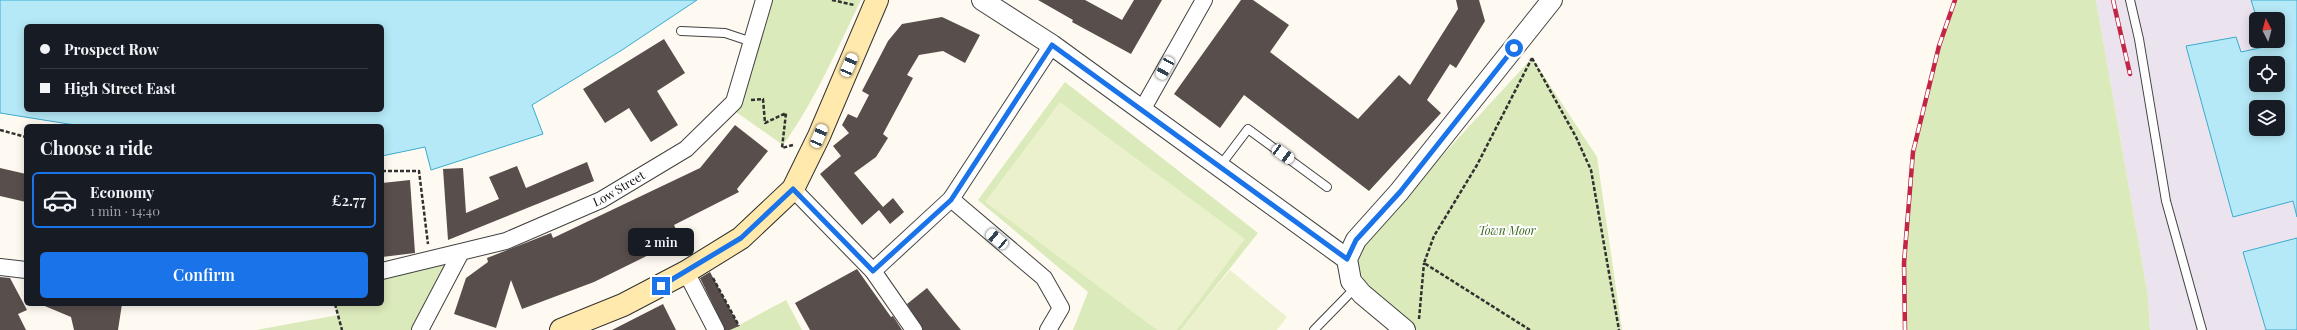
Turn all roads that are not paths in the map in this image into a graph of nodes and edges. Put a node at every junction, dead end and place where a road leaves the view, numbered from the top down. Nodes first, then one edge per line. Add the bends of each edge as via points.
1 (764, 0) edge
2 (877, 0) edge
3 (982, 0) edge
4 (1204, 0) edge
5 (1552, 0) edge
6 (2130, 0) edge
7 (681, 31) dead end
8 (752, 42) junction
9 (1052, 45) junction
10 (1142, 110) junction
11 (1220, 166) junction
12 (1327, 187) dead end
13 (793, 189) junction
14 (951, 200) junction
15 (460, 254) junction
16 (1347, 259) junction
17 (0, 267) edge
18 (695, 267) junction
19 (24, 270) edge
20 (384, 271) edge
21 (873, 271) junction
22 (1356, 287) junction
23 (1411, 328) edge
24 (420, 330) edge
25 (561, 330) edge
26 (716, 330) edge
27 (914, 330) edge
28 (1048, 330) edge
29 (1314, 330) edge
30 (2202, 330) edge

1 - 8 street, Low Street
2 - 13 main road via 819,136
3 - 9 street
4 - 10 street
5 - 16 street via 1400,192 1356,240
6 - 30 lane via 2166,201
7 - 8 lane via 725,33
8 - 15 street, Low Street via 734,102 686,148 601,200 506,241
9 - 10 street
9 - 14 street
10 - 11 street
11 - 12 lane via 1248,129
11 - 16 street
13 - 18 main road via 741,238
13 - 21 street
14 - 21 street
14 - 28 street via 1044,278 1061,308
15 - 20 street, Low Street
15 - 24 street
16 - 22 street via 1351,281
17 - 19 street
18 - 25 main road via 623,305
18 - 26 street
21 - 27 street
22 - 23 street via 1362,294
22 - 29 lane

